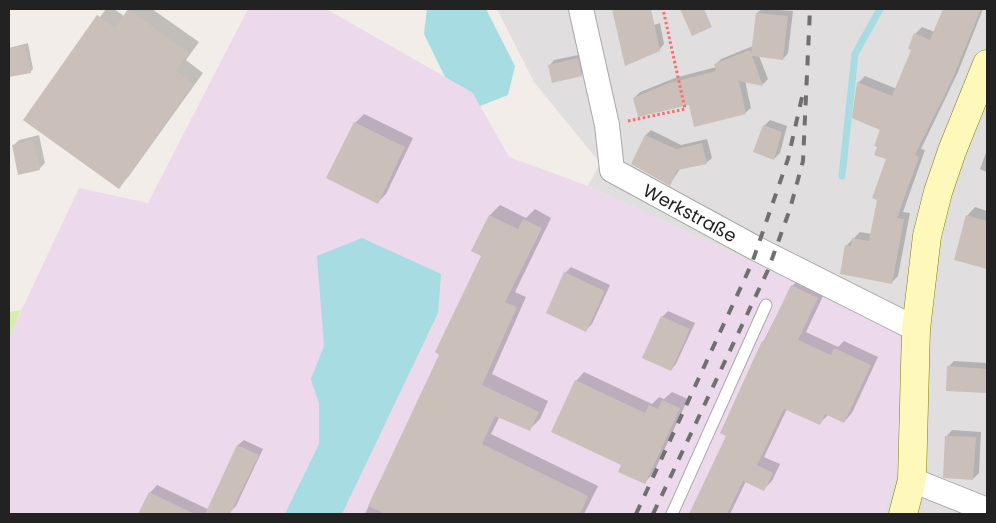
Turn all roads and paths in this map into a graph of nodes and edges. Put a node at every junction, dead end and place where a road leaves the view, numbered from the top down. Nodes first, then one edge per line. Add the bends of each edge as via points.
1 (582, 9) edge
2 (663, 9) edge
3 (987, 64) edge
4 (607, 125) junction
5 (766, 305) dead end
6 (916, 329) junction
7 (912, 480) junction
8 (987, 510) edge
9 (672, 514) edge
10 (902, 514) edge

1 - 4 street, Werkstraße
2 - 4 path via 685,110
3 - 6 street via 938,192 927,236
4 - 6 street, Werkstraße via 612,170
5 - 9 lane
6 - 7 street
7 - 8 street
7 - 10 street

